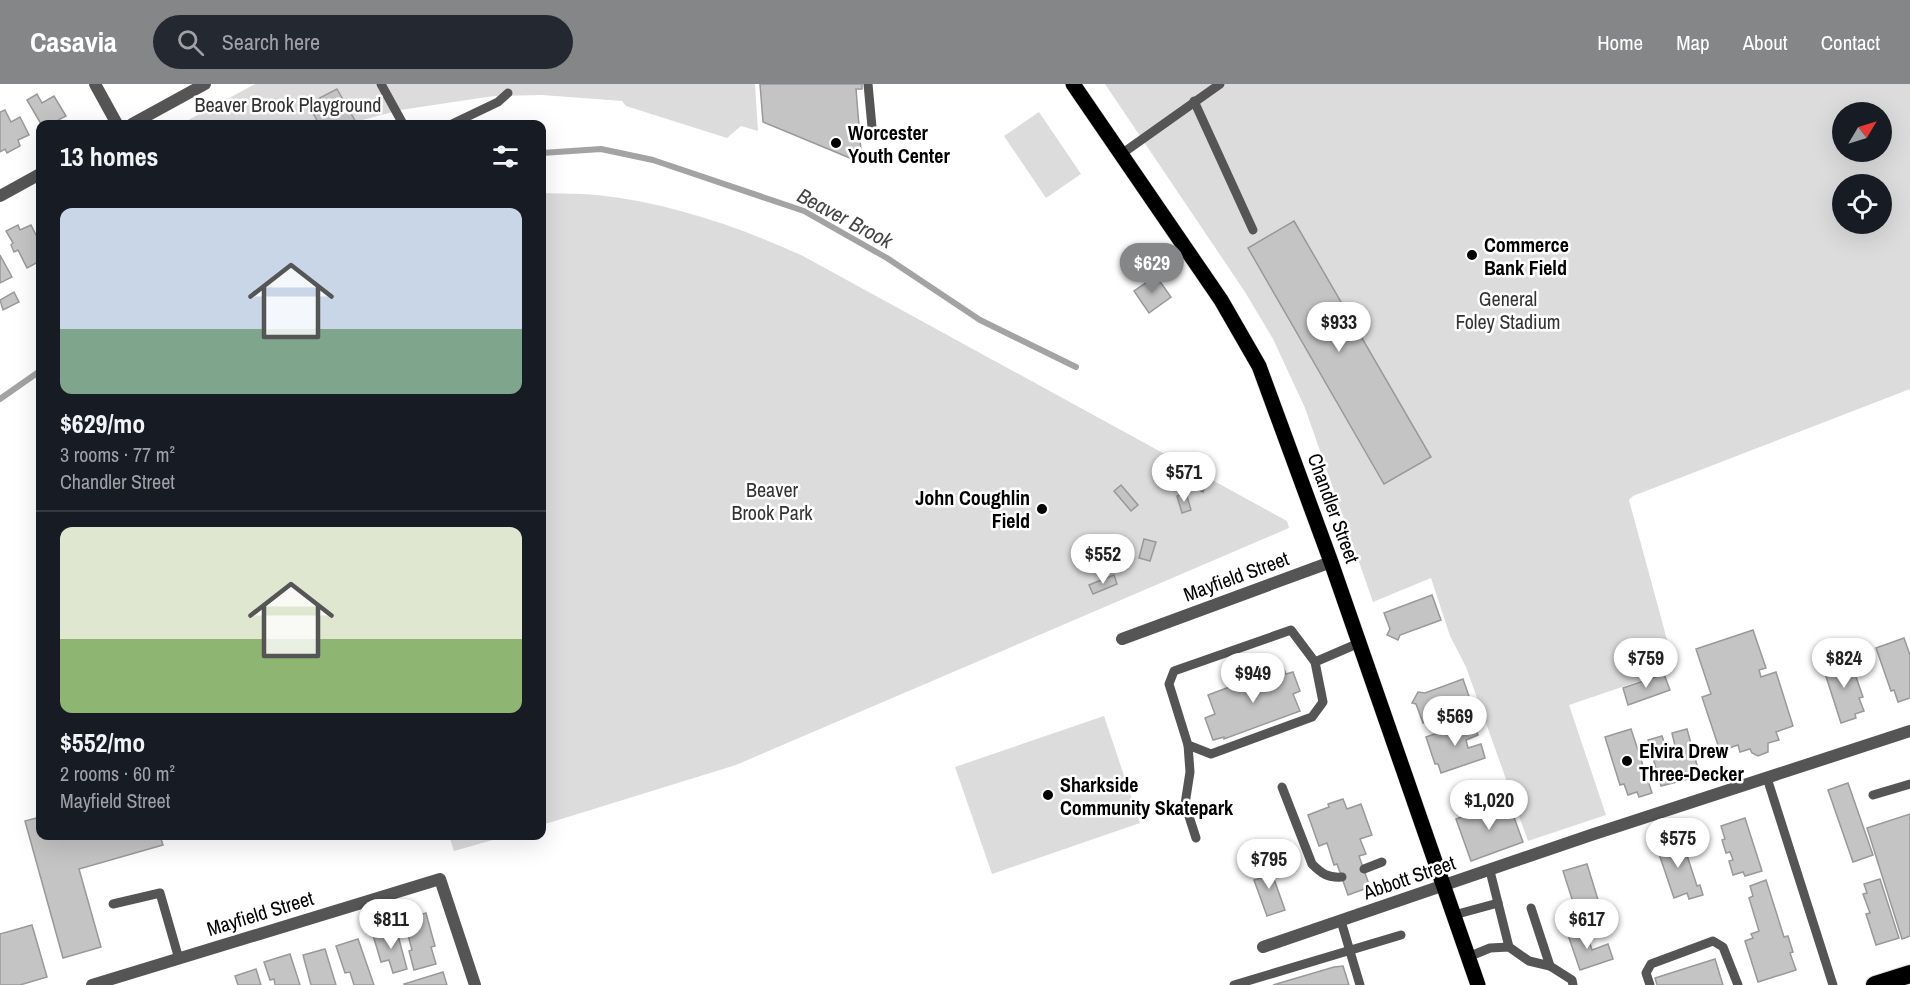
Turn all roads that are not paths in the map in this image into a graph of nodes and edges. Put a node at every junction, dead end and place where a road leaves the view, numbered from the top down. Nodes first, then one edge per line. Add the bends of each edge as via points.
1 (95, 84) edge
2 (205, 84) edge
3 (381, 84) edge
4 (868, 84) edge
5 (1073, 84) edge
6 (1220, 84) edge
7 (508, 93) dead end
8 (1194, 101) junction
9 (115, 120) edge
10 (139, 120) edge
11 (401, 120) edge
12 (460, 120) edge
13 (872, 127) dead end
14 (1120, 155) junction
15 (36, 176) edge
16 (0, 196) edge
17 (1253, 230) dead end
18 (1331, 562) junction
19 (1122, 639) dead end
20 (1359, 643) junction
21 (1315, 662) junction
22 (1910, 730) edge
23 (1188, 745) junction
24 (1767, 778) junction
25 (1910, 784) edge
26 (1282, 787) dead end
27 (1873, 795) dead end
28 (1196, 838) dead end
29 (1382, 862) dead end
30 (1364, 869) dead end
31 (1490, 871) junction
32 (1342, 877) dead end
33 (1445, 886) junction
34 (1498, 903) junction
35 (113, 904) dead end
36 (1531, 908) dead end
37 (1454, 915) junction
38 (1341, 921) junction
39 (1401, 935) dead end
40 (1263, 947) dead end
41 (1509, 947) junction
42 (1351, 950) junction
43 (1468, 957) junction
44 (179, 959) junction
45 (1550, 966) junction
46 (1910, 974) edge
47 (92, 985) edge
48 (475, 985) edge
49 (1234, 985) edge
50 (1360, 985) edge
51 (1478, 985) edge
52 (1573, 985) edge
53 (1650, 985) edge
54 (1738, 985) edge
55 (1833, 985) edge
56 (1875, 985) edge

1 - 9 street
2 - 10 street
3 - 11 lane
4 - 13 lane
5 - 14 main road, Chandler Street
6 - 8 lane
7 - 12 lane
8 - 14 lane
8 - 17 lane
14 - 18 main road, Chandler Street via 1221,300 1259,366
15 - 16 street
18 - 19 street, Mayfield Street
18 - 20 main road, Chandler Street
20 - 21 lane
20 - 33 main road, Chandler Street
21 - 23 lane via 1323,702 1312,717 1211,754
21 - 23 lane via 1291,630 1174,670 1168,684
22 - 24 street, Abbott Street
23 - 28 lane via 1190,772 1185,804
24 - 31 street, Abbott Street
24 - 55 lane
25 - 27 lane
26 - 32 lane via 1312,864 1331,878
29 - 30 lane
31 - 33 street, Abbott Street
31 - 34 lane
33 - 37 main road, Chandler Street
33 - 38 street, Abbott Street
34 - 37 lane
34 - 41 lane
35 - 44 lane via 159,893
36 - 45 lane
37 - 43 main road, Chandler Street
38 - 40 street, Abbott Street
38 - 42 lane
39 - 42 lane
41 - 43 lane via 1490,948
41 - 45 lane via 1529,961
42 - 49 lane
42 - 50 lane
43 - 51 main road, Chandler Street
44 - 47 street, Mayfield Street
44 - 48 street, Mayfield Street via 440,879
45 - 52 lane via 1572,980
46 - 56 highway
53 - 54 lane via 1646,973 1651,964 1713,941 1723,947

